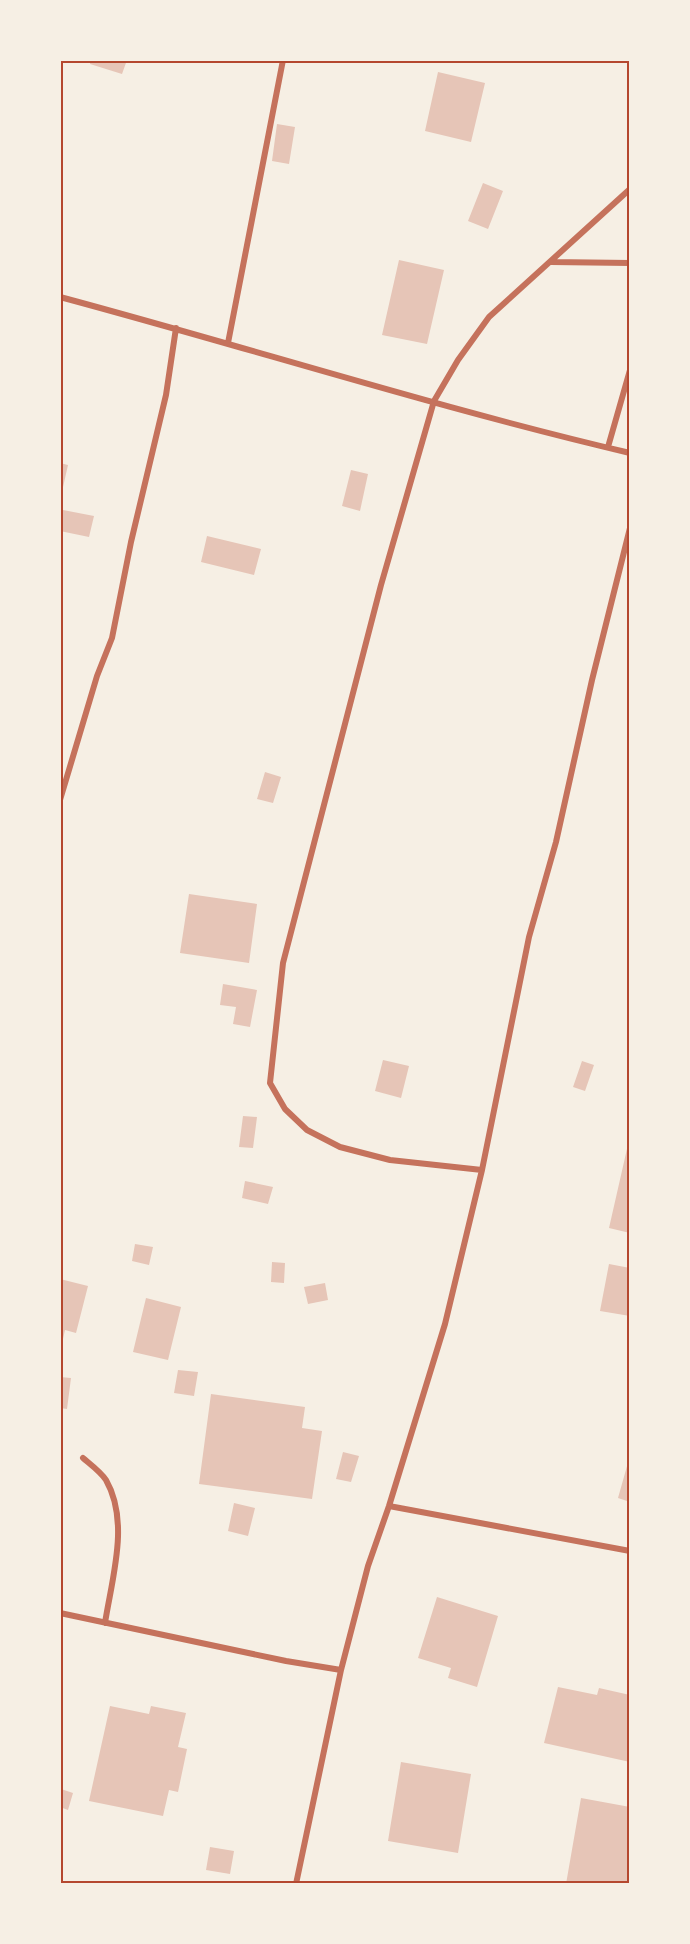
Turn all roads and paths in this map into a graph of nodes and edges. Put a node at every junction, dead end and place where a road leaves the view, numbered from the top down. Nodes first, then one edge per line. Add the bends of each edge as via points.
1 (283, 60) edge
2 (630, 189) edge
3 (551, 262) junction
4 (630, 262) edge
5 (60, 297) edge
6 (176, 328) junction
7 (228, 343) junction
8 (630, 370) edge
9 (434, 401) junction
10 (608, 447) junction
11 (630, 453) edge
12 (630, 528) edge
13 (60, 800) edge
14 (482, 1170) junction
15 (82, 1458) dead end
16 (389, 1506) junction
17 (630, 1551) edge
18 (60, 1613) edge
19 (105, 1623) junction
20 (341, 1670) junction
21 (296, 1884) edge

1 - 7 street
2 - 3 street
3 - 4 street
3 - 9 street via 489,317
5 - 6 street
6 - 7 street
6 - 13 street via 166,395 112,638
7 - 9 street
8 - 10 street
9 - 10 street
9 - 14 street via 381,585 283,963 270,1083 285,1109 307,1130 340,1147 390,1160
10 - 11 street
12 - 14 street via 530,937
14 - 16 street via 445,1324
15 - 19 street via 106,1479 116,1505 119,1530
16 - 17 street
16 - 20 street via 368,1566
18 - 19 street
19 - 20 street
20 - 21 street

